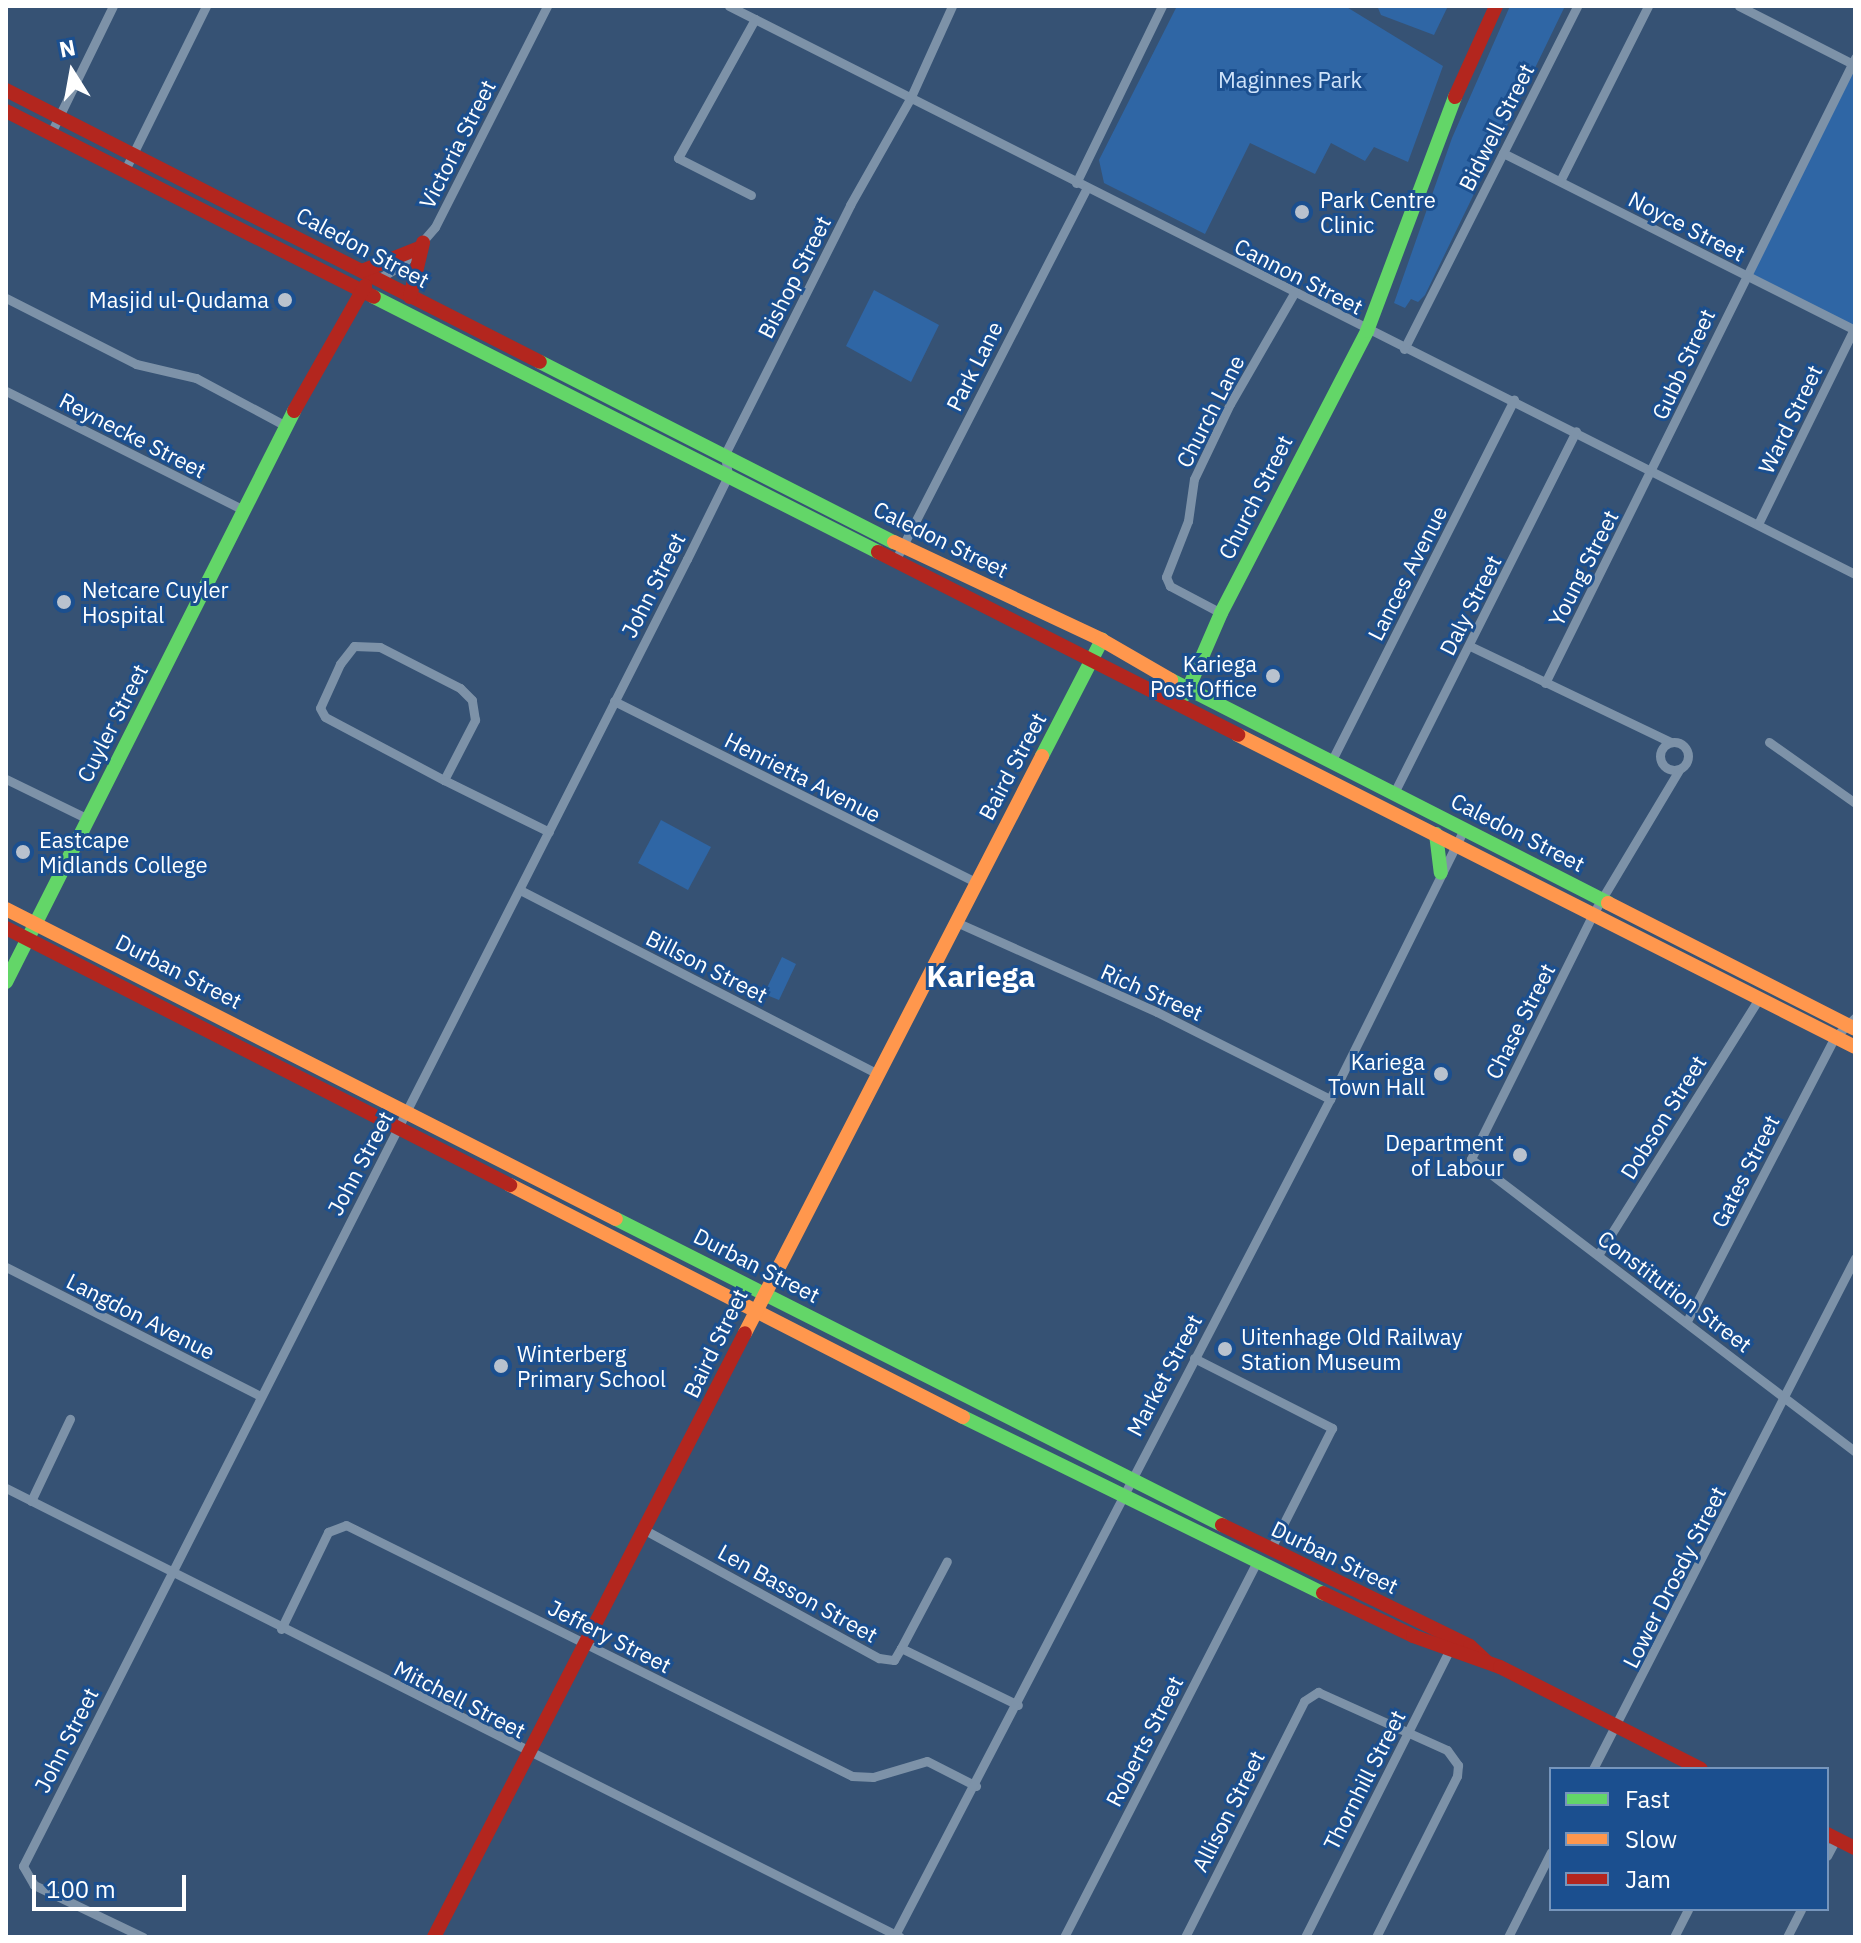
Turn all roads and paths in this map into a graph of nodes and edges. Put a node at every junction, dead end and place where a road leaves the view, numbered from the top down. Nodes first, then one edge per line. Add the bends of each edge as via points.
1 (113, 6) edge
2 (206, 6) edge
3 (547, 6) edge
4 (729, 6) edge
5 (952, 6) edge
6 (1162, 6) edge
7 (1496, 6) edge
8 (1577, 6) edge
9 (1648, 6) edge
10 (1739, 6) edge
11 (755, 19) junction
12 (1854, 62) edge
13 (6, 90) edge
14 (910, 99) junction
15 (6, 111) edge
16 (59, 117) junction
17 (51, 133) junction
18 (133, 152) junction
19 (1503, 153) junction
20 (125, 170) junction
21 (1560, 181) junction
22 (1076, 183) junction
23 (1087, 188) junction
24 (751, 195) dead end
25 (421, 246) junction
26 (362, 271) junction
27 (1745, 276) junction
28 (376, 280) junction
29 (359, 289) junction
30 (1294, 293) junction
31 (410, 297) junction
32 (6, 298) edge
33 (1854, 329) edge
34 (1367, 331) junction
35 (1404, 349) junction
36 (6, 391) edge
37 (1514, 400) junction
38 (286, 426) junction
39 (1576, 431) junction
40 (725, 454) junction
41 (1653, 469) junction
42 (728, 476) junction
43 (244, 510) junction
44 (1758, 524) junction
45 (903, 546) junction
46 (895, 561) junction
47 (1855, 574) edge
48 (1221, 613) junction
49 (1102, 640) junction
50 (1470, 646) junction
51 (1092, 661) junction
52 (1545, 683) junction
53 (1186, 685) junction
54 (1160, 695) junction
55 (614, 701) junction
56 (1194, 712) junction
57 (1645, 733) junction
58 (1670, 742) junction
59 (1769, 742) dead end
60 (1660, 754) junction
61 (1331, 762) junction
62 (1663, 766) junction
63 (1679, 770) junction
64 (6, 779) edge
65 (444, 780) junction
66 (1394, 793) junction
67 (1663, 796) junction
68 (1855, 803) edge
69 (88, 819) junction
70 (1464, 829) junction
71 (549, 832) junction
72 (1436, 834) junction
73 (1455, 844) junction
74 (1441, 873) junction
75 (977, 883) junction
76 (520, 890) junction
77 (1598, 906) junction
78 (6, 909) edge
79 (956, 922) junction
80 (34, 923) junction
81 (6, 928) edge
82 (28, 938) junction
83 (6, 982) edge
84 (1759, 998) junction
85 (1854, 1025) edge
86 (1835, 1037) junction
87 (1855, 1047) edge
88 (878, 1074) junction
89 (1330, 1099) junction
90 (407, 1112) junction
91 (397, 1128) junction
92 (1471, 1159) joint
93 (1598, 1255) junction
94 (1855, 1258) edge
95 (6, 1267) edge
96 (764, 1293) junction
97 (756, 1311) junction
98 (1687, 1321) junction
99 (1194, 1358) junction
100 (260, 1396) junction
101 (1786, 1400) junction
102 (70, 1419) dead end
103 (1855, 1452) edge
104 (1130, 1480) junction
105 (6, 1488) edge
106 (1122, 1496) junction
107 (31, 1501) junction
108 (643, 1529) junction
109 (1270, 1550) junction
110 (947, 1561) dead end
111 (1257, 1561) junction
112 (172, 1574) junction
113 (281, 1629) junction
114 (585, 1642) junction
115 (1452, 1645) junction
116 (901, 1648) junction
117 (1018, 1705) junction
118 (1617, 1728) junction
119 (1408, 1734) junction
120 (525, 1752) junction
121 (1594, 1767) edge
122 (1697, 1767) edge
123 (976, 1786) junction
124 (1831, 1837) edge
125 (1855, 1848) edge
126 (1549, 1856) edge
127 (1687, 1911) edge
128 (1800, 1911) edge
129 (897, 1936) edge
130 (143, 1937) edge
131 (434, 1937) edge
132 (1064, 1937) edge
133 (1185, 1937) edge
134 (1305, 1937) edge
135 (1376, 1937) edge
136 (1508, 1937) edge
137 (1674, 1937) edge
138 (1787, 1937) edge

1 - 16 street
2 - 18 street
3 - 25 street, Victoria Street
4 - 11 street, Cannon Street
5 - 14 street, Bishop Street
6 - 22 street
7 - 34 main road, Church Street via 1462,78
8 - 19 street, Bidwell Street
9 - 21 street
10 - 12 street
11 - 14 street, Cannon Street
11 - 24 street via 678,158
12 - 27 street, Gubb Street
13 - 16 main road, Caledon Street
14 - 22 street, Cannon Street
14 - 40 street, Bishop Street via 857,192
15 - 17 main road, Caledon Street
16 - 17 street
16 - 18 main road, Caledon Street
17 - 20 main road, Caledon Street
18 - 20 street
18 - 26 main road, Caledon Street
19 - 21 street, Noyce Street
19 - 35 street, Bidwell Street
20 - 29 main road, Caledon Street
21 - 27 street, Noyce Street
22 - 23 street, Cannon Street
23 - 30 street, Cannon Street
23 - 45 street, Park Lane
25 - 26 main road
25 - 28 street, Victoria Street
25 - 31 main road
26 - 28 main road, Caledon Street
27 - 33 street, Noyce Street
27 - 41 street, Gubb Street
28 - 29 main road
28 - 31 main road, Caledon Street
29 - 38 main road, Cuyler Street
29 - 42 main road, Caledon Street
30 - 34 street, Cannon Street
30 - 48 street, Church Lane via 1194,479 1188,521 1166,577 1168,585
31 - 40 main road, Caledon Street
32 - 38 street via 136,364 196,378
33 - 44 street, Ward Street
34 - 35 street, Cannon Street
34 - 48 main road, Church Street
35 - 37 street, Cannon Street
36 - 43 street, Reynecke Street
37 - 39 street, Cannon Street
37 - 61 street, Lances Avenue
38 - 43 main road, Cuyler Street
39 - 41 street, Cannon Street
39 - 50 street, Daly Street
40 - 42 street
40 - 45 main road, Caledon Street
41 - 44 street, Cannon Street
41 - 52 street, Young Street
42 - 46 main road, Caledon Street
42 - 55 street, John Street
43 - 69 main road, Cuyler Street
44 - 47 street, Cannon Street
45 - 46 street, Park Lane
45 - 49 main road, Caledon Street
46 - 51 main road, Caledon Street
48 - 53 main road, Church Street
49 - 51 main road, Baird Street
49 - 53 main road, Caledon Street
50 - 52 street
50 - 66 street, Daly Street
51 - 54 main road, Caledon Street
51 - 75 main road, Baird Street
52 - 57 street
53 - 54 main road
53 - 56 main road
53 - 61 main road, Caledon Street
54 - 56 main road, Caledon Street
55 - 71 street, John Street
55 - 75 street, Henrietta Avenue
56 - 72 main road, Caledon Street
57 - 58 street
57 - 60 street
58 - 60 street
58 - 63 street via 1682,744 1688,752
59 - 68 street
60 - 62 street
61 - 66 main road, Caledon Street
62 - 63 street
62 - 67 street
63 - 67 street, Chase Street
64 - 69 street
65 - 65 street via 475,720 472,700 453,684 380,647 354,646 335,673 322,715
65 - 71 street
66 - 70 main road, Caledon Street
67 - 77 street, Chase Street
69 - 80 main road, Cuyler Street
70 - 73 street, Market Street
70 - 77 main road, Caledon Street
71 - 76 street, John Street
72 - 73 main road, Caledon Street
72 - 74 main road
73 - 74 street, Market Street
73 - 77 main road, Caledon Street
74 - 89 street, Market Street
75 - 79 main road, Baird Street
76 - 88 street, Billson Street
76 - 90 street, John Street
77 - 84 main road, Caledon Street
77 - 85 main road, Caledon Street
77 - 92 street, Chase Street
78 - 80 main road, Durban Street
79 - 88 main road, Baird Street
79 - 89 street, Rich Street via 1157,1012
80 - 82 main road, Cuyler Street
80 - 90 main road, Durban Street
81 - 82 main road, Durban Street
82 - 83 main road, Cuyler Street
82 - 91 main road, Durban Street
84 - 86 main road, Caledon Street
84 - 93 street, Dobson Street
85 - 86 street
86 - 87 main road, Caledon Street
86 - 98 street, Gates Street
88 - 96 main road, Baird Street
89 - 99 street, Market Street
90 - 91 street, John Street
90 - 96 main road, Durban Street
91 - 97 main road, Durban Street
91 - 100 street, John Street
92 - 93 street, Constitution Street
93 - 98 street, Constitution Street
94 - 101 street, Lower Drosdy Street
95 - 100 street, Langdon Avenue
96 - 97 main road, Baird Street
96 - 104 main road, Durban Street
97 - 106 main road, Durban Street
97 - 108 main road, Baird Street
98 - 101 street, Constitution Street
99 - 104 street, Market Street
99 - 109 street via 1332,1428
100 - 112 street, John Street
101 - 103 street, Constitution Street
101 - 118 street, Lower Drosdy Street
102 - 107 street
104 - 106 street, Market Street
104 - 109 main road, Durban Street
105 - 107 street, Mitchell Street
106 - 111 main road, Durban Street
106 - 117 street, Market Street
107 - 112 street, Mitchell Street
108 - 114 main road, Baird Street
108 - 116 street, Len Basson Street via 879,1658 894,1660
109 - 115 main road, Durban Street
110 - 116 street
111 - 115 main road, Durban Street
111 - 132 street, Roberts Street
112 - 113 street, Mitchell Street
112 - 130 street, John Street via 23,1866 34,1885
113 - 114 street, Jeffery Street via 328,1532 344,1525
113 - 120 street, Mitchell Street
114 - 120 main road, Baird Street
114 - 123 street, Jeffery Street via 852,1776 873,1777 927,1761
115 - 118 main road, Durban Street
115 - 119 street, Thornhill Street
116 - 117 street, Len Basson Street
117 - 123 street, Market Street
118 - 121 street, Lower Drosdy Street
118 - 122 main road, Durban Street
119 - 133 street, Allison Street via 1324,1693 1312,1693
119 - 134 street, Thornhill Street
119 - 135 street via 1451,1752 1458,1771
120 - 129 street, Mitchell Street
120 - 131 main road, Baird Street
123 - 129 street, Market Street
124 - 125 main road
126 - 136 street
127 - 137 street
128 - 138 street

